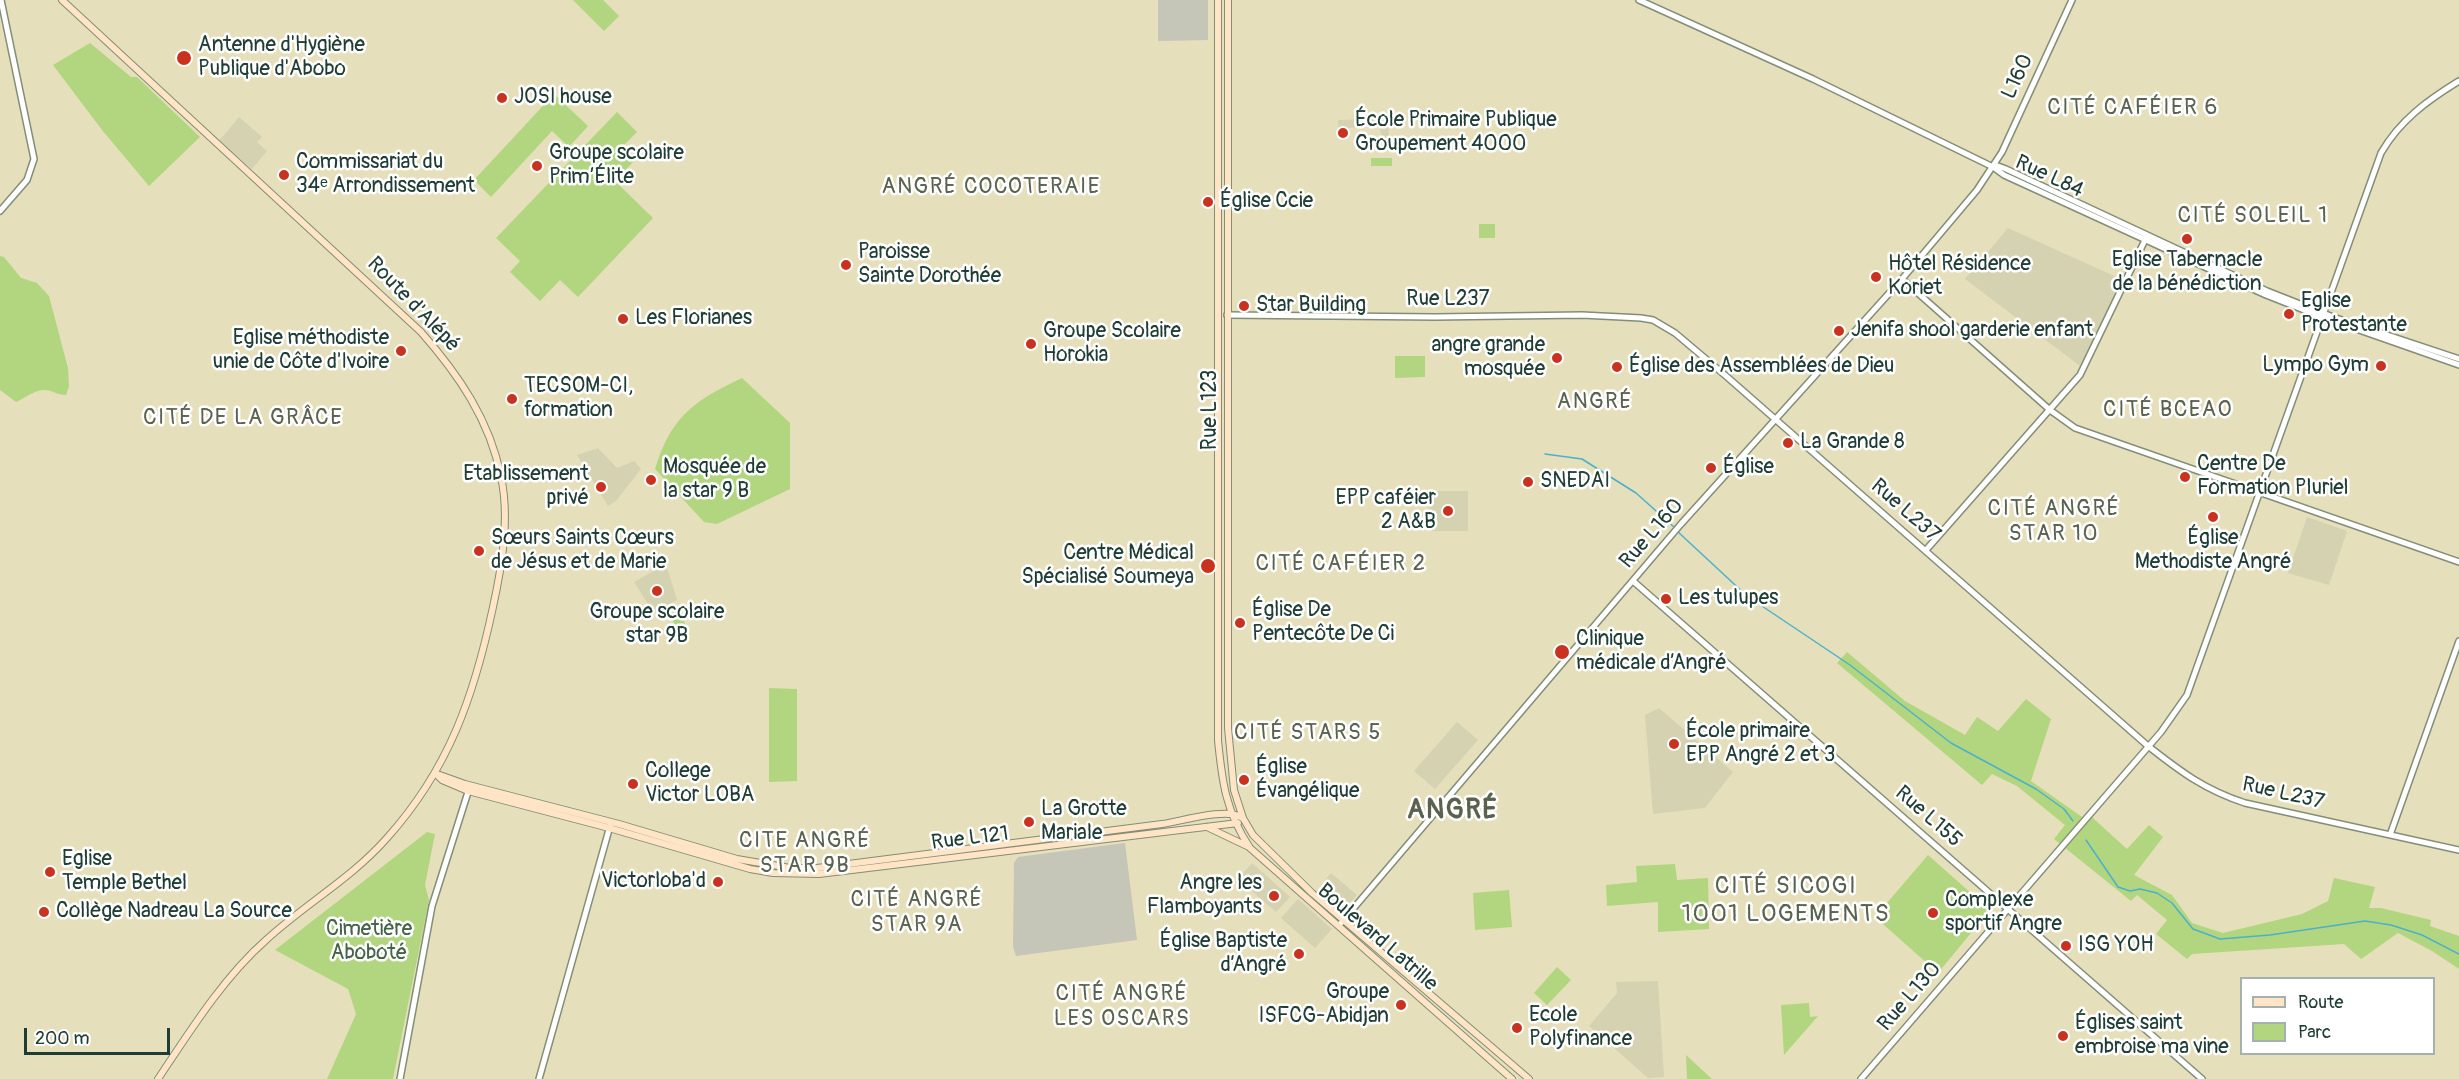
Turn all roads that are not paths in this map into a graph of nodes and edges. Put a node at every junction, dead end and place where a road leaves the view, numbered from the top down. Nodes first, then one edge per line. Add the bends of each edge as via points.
1 (1, 0) edge
2 (62, 0) edge
3 (1218, 0) edge
4 (1228, 0) edge
5 (1639, 0) edge
6 (2072, 0) edge
7 (2459, 81) edge
8 (1993, 167) junction
9 (0, 211) edge
10 (2147, 236) junction
11 (1902, 279) junction
12 (1227, 315) junction
13 (2323, 315) junction
14 (2459, 360) edge
15 (2459, 365) edge
16 (2050, 410) junction
17 (1775, 419) junction
18 (2260, 494) junction
19 (1926, 550) junction
20 (2459, 562) edge
21 (1633, 580) junction
22 (2459, 641) edge
23 (2148, 746) junction
24 (436, 774) junction
25 (469, 788) junction
26 (1230, 813) junction
27 (1243, 818) junction
28 (1235, 824) junction
29 (610, 825) junction
30 (1204, 826) junction
31 (2390, 835) junction
32 (1250, 848) junction
33 (2459, 850) edge
34 (2008, 909) junction
35 (1344, 919) junction
36 (1339, 926) junction
37 (158, 1079) edge
38 (400, 1079) edge
39 (539, 1079) edge
40 (1512, 1079) edge
41 (1529, 1079) edge
42 (1861, 1079) edge
43 (2202, 1079) edge

1 - 9 street via 34,159 27,180
2 - 24 main road, Route d'Alépé via 421,332 448,362 479,412 494,450 503,492 498,580 476,679
3 - 26 main road, Rue L123 via 1218,740
4 - 12 main road, Rue L123
5 - 8 street, Rue L84
6 - 8 street, L160
7 - 13 street, Rue L130 via 2412,113 2381,153
8 - 10 street, Rue L84
8 - 11 street, Rue L160
10 - 13 street, Rue L84 via 2248,287
10 - 16 street via 2088,363
11 - 16 street
11 - 17 street, Rue L160
12 - 17 street, Rue L237 via 1582,315 1653,320 1689,344
12 - 27 main road, Rue L123 via 1228,728 1234,790
13 - 14 street, Rue L84
13 - 15 street, Rue L84
13 - 18 street, Rue L130
16 - 18 street via 2091,435
16 - 19 street
17 - 19 street, Rue L237
17 - 21 street, Rue L160
18 - 20 street
18 - 23 street, Rue L130 via 2187,695
19 - 23 street, Rue L237
21 - 34 street, Rue L155
21 - 35 street, Rue L160
22 - 31 street
23 - 31 street, Rue L237 via 2186,776 2219,795
23 - 34 street, Rue L130
24 - 25 main road via 442,780
24 - 37 main road, Route d'Alépé via 366,861 283,924 246,960
25 - 29 main road
25 - 38 street via 432,906
26 - 27 main road
26 - 28 main road, Boulevard Latrille
26 - 29 main road via 805,868 737,859
27 - 28 main road
27 - 35 main road, Boulevard Latrille via 1264,847
28 - 30 main road, Rue L121
28 - 32 main road, Boulevard Latrille
29 - 30 main road, Rue L121 via 750,869 819,874
29 - 39 street
30 - 32 main road
31 - 33 street, Rue L237
32 - 36 main road, Boulevard Latrille
34 - 42 street, Rue L130
34 - 43 street, Rue L155
35 - 36 street, Rue L160
35 - 41 main road, Boulevard Latrille
36 - 40 main road, Boulevard Latrille

